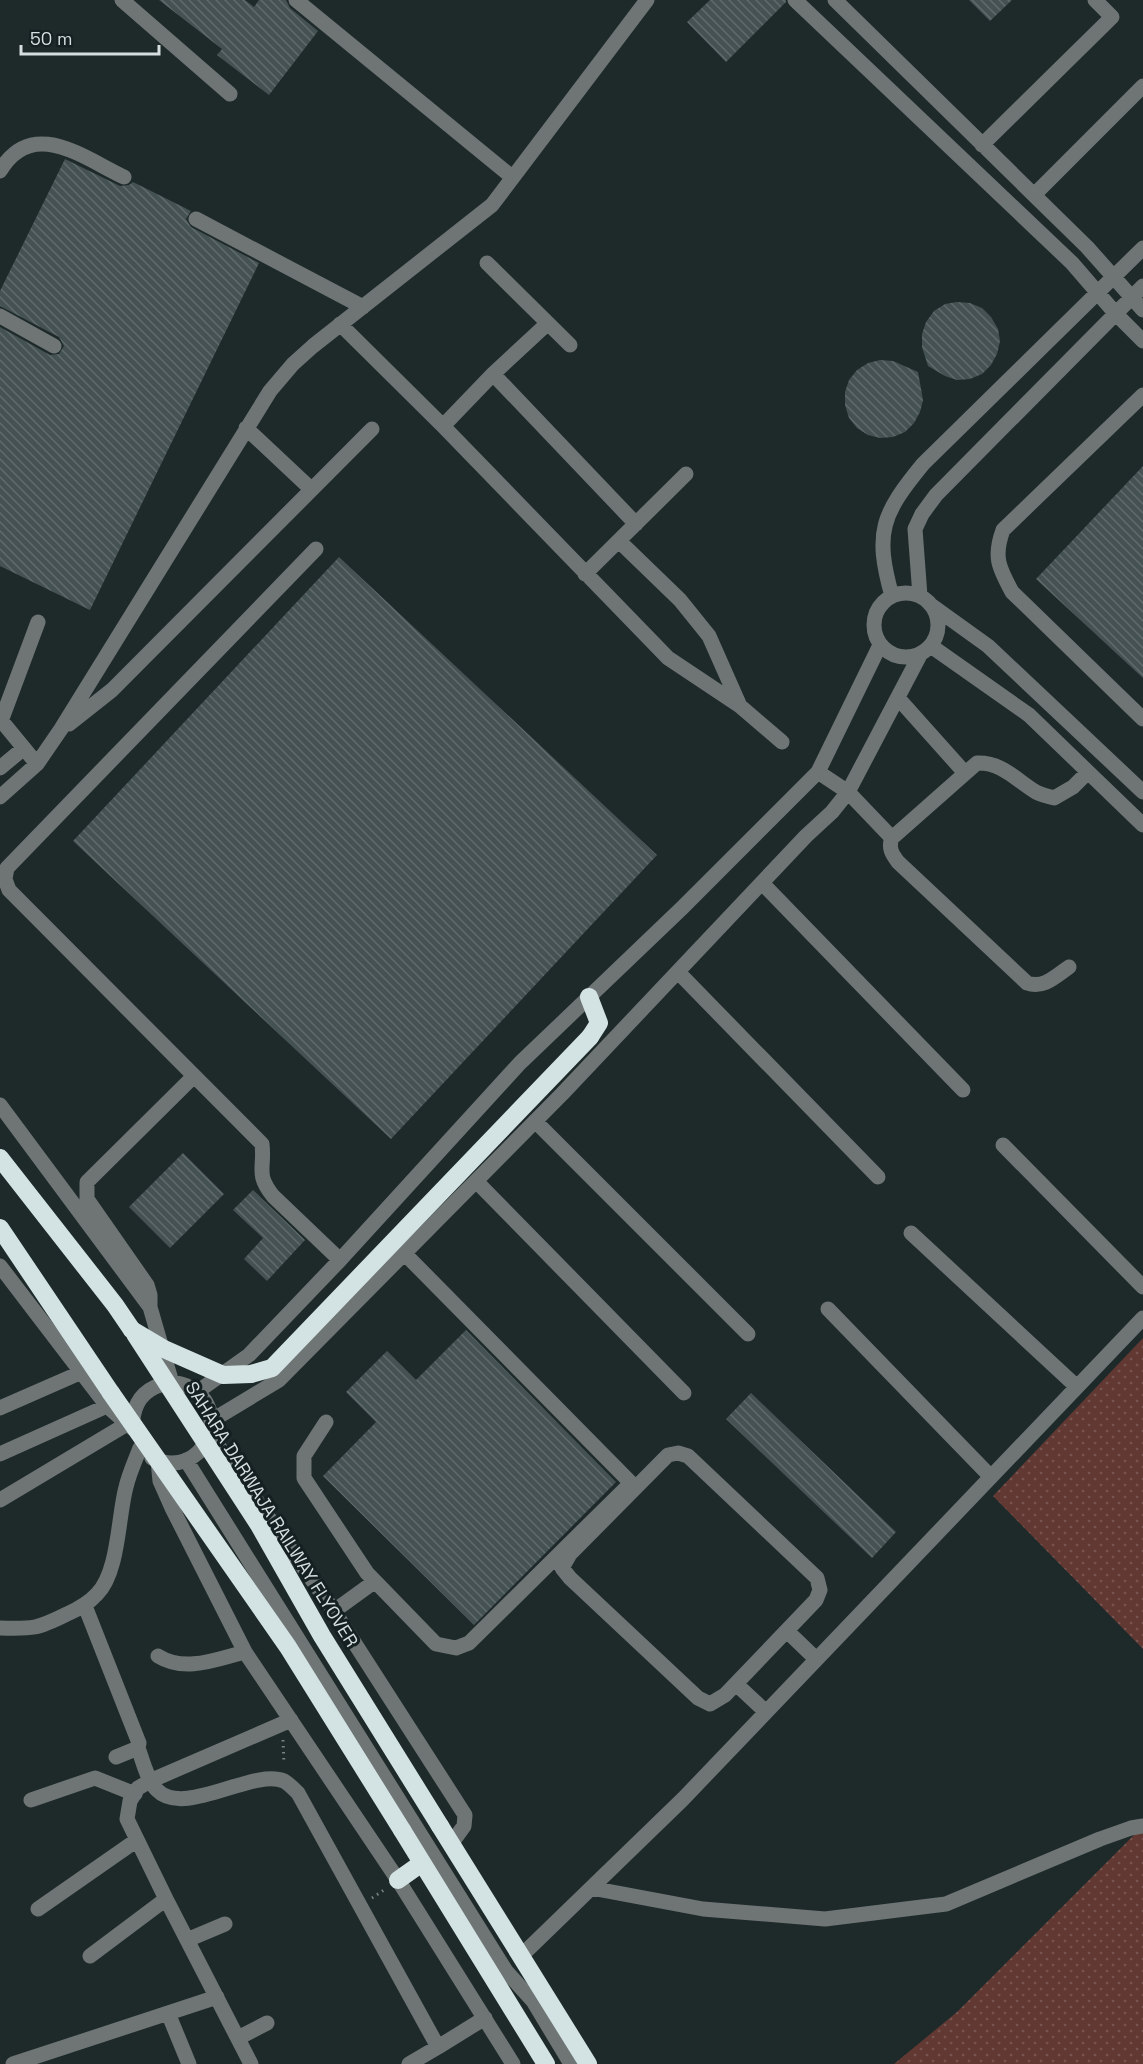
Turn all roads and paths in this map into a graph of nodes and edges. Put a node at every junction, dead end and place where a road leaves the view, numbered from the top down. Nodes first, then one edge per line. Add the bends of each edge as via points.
1 (122, 0) edge
2 (296, 0) edge
3 (647, 0) edge
4 (795, 0) edge
5 (835, 0) edge
6 (1095, 0) edge
7 (1143, 86) edge
8 (230, 94) dead end
9 (982, 145) junction
10 (999, 161) junction
11 (0, 171) edge
12 (124, 177) dead end
13 (512, 177) junction
14 (983, 179) junction
15 (1034, 195) junction
16 (196, 219) dead end
17 (1143, 248) edge
18 (487, 263) dead end
19 (1113, 278) junction
20 (1143, 286) edge
21 (1097, 293) junction
22 (1131, 298) junction
23 (363, 307) junction
24 (1143, 310) edge
25 (1116, 314) junction
26 (0, 316) edge
27 (548, 323) junction
28 (340, 324) junction
29 (1143, 341) edge
30 (570, 345) dead end
31 (54, 346) dead end
32 (493, 374) junction
33 (1143, 395) edge
34 (443, 426) junction
35 (246, 428) junction
36 (372, 429) dead end
37 (686, 474) dead end
38 (311, 489) junction
39 (636, 524) junction
40 (619, 541) junction
41 (316, 549) dead end
42 (585, 574) junction
43 (892, 596) junction
44 (926, 601) junction
45 (38, 622) dead end
46 (880, 645) junction
47 (925, 650) junction
48 (898, 698) junction
49 (740, 706) junction
50 (1143, 719) edge
51 (1, 720) edge
52 (61, 729) junction
53 (782, 742) dead end
54 (24, 748) junction
55 (37, 764) junction
56 (0, 768) edge
57 (818, 772) junction
58 (1088, 772) junction
59 (965, 773) junction
60 (848, 792) junction
61 (1143, 792) edge
62 (0, 797) edge
63 (1143, 825) edge
64 (892, 838) junction
65 (762, 882) junction
66 (1069, 968) dead end
67 (678, 972) junction
68 (589, 997) junction
69 (194, 1076) junction
70 (963, 1090) dead end
71 (0, 1105) edge
72 (535, 1121) junction
73 (1003, 1145) dead end
74 (0, 1158) edge
75 (878, 1177) dead end
76 (476, 1181) junction
77 (0, 1228) edge
78 (911, 1233) dead end
79 (404, 1253) junction
80 (340, 1260) junction
81 (0, 1266) edge
82 (1143, 1287) edge
83 (150, 1307) junction
84 (828, 1310) dead end
85 (1143, 1318) edge
86 (132, 1330) junction
87 (748, 1334) dead end
88 (82, 1372) junction
89 (222, 1375) junction
90 (172, 1383) junction
91 (1077, 1388) junction
92 (197, 1392) junction
93 (684, 1393) dead end
94 (107, 1406) junction
95 (0, 1408) edge
96 (326, 1422) dead end
97 (129, 1426) junction
98 (211, 1428) junction
99 (140, 1448) junction
100 (0, 1454) edge
101 (186, 1460) junction
102 (158, 1461) junction
103 (991, 1477) junction
104 (0, 1500) edge
105 (374, 1582) junction
106 (85, 1606) junction
107 (334, 1611) junction
108 (0, 1628) edge
109 (787, 1631) junction
110 (245, 1652) junction
111 (158, 1656) dead end
112 (816, 1659) junction
113 (736, 1684) junction
114 (766, 1712) junction
115 (287, 1722) junction
116 (138, 1748) junction
117 (116, 1757) dead end
118 (284, 1780) junction
119 (150, 1781) junction
120 (135, 1794) junction
121 (31, 1800) dead end
122 (1143, 1826) edge
123 (137, 1840) junction
124 (452, 1844) junction
125 (422, 1863) junction
126 (398, 1880) junction
127 (591, 1888) junction
128 (166, 1899) junction
129 (360, 1906) junction
130 (38, 1909) dead end
131 (225, 1924) dead end
132 (187, 1940) junction
133 (90, 1956) dead end
134 (521, 1956) junction
135 (506, 1971) junction
136 (217, 1997) junction
137 (168, 2013) junction
138 (485, 2018) junction
139 (267, 2023) dead end
140 (238, 2038) junction
141 (438, 2047) junction
142 (13, 2064) edge
143 (189, 2064) edge
144 (251, 2064) edge
145 (409, 2064) edge
146 (513, 2064) edge
147 (546, 2064) edge
148 (554, 2064) edge
149 (571, 2064) edge
150 (588, 2064) edge

1 - 8 street
2 - 13 street
3 - 13 street
4 - 14 street
5 - 9 street
6 - 9 street via 1112,17
7 - 15 street
9 - 10 street
10 - 14 street
10 - 15 street
11 - 12 street via 20,148 40,143 56,144
13 - 23 street via 492,205
14 - 21 street via 1072,263
15 - 19 street
16 - 23 street
17 - 19 street
18 - 27 street
19 - 21 street
19 - 22 street
20 - 22 street
21 - 25 street
21 - 43 street via 923,464 898,494 887,517 882,549
22 - 24 street
22 - 25 street
23 - 28 street
25 - 29 street
25 - 44 street via 936,495 922,514 915,529
26 - 31 street
27 - 30 street
27 - 32 street
28 - 34 street
28 - 35 street via 293,364
32 - 34 street
32 - 39 street
33 - 50 street via 1003,530 997,545 998,565 1012,592
34 - 42 street
35 - 38 street
35 - 52 street
36 - 38 street
37 - 39 street
38 - 52 street via 112,690
39 - 40 street
40 - 42 street
40 - 49 street via 680,600 709,636
41 - 69 street via 7,868 9,890
42 - 49 street via 668,658
43 - 44 street via 906,593
43 - 46 street via 874,618 874,632
44 - 47 street via 938,618 937,633
44 - 61 street via 988,646
45 - 51 street
46 - 47 street via 905,658
46 - 57 street
47 - 48 street
47 - 58 street via 1029,716
48 - 59 street
48 - 60 street
49 - 53 street
51 - 54 street
52 - 55 street
54 - 55 street
54 - 56 street
55 - 62 street
57 - 60 street
57 - 68 street
58 - 59 street via 1054,798 1037,793 988,762 977,763
58 - 63 street
59 - 64 street
60 - 64 street
60 - 65 street
64 - 66 street via 889,844 898,862 1027,983 1035,986 1047,982
65 - 67 street
65 - 70 street
67 - 72 street
67 - 75 street
68 - 80 street via 520,1063
68 - 89 highway, bridge via 599,1023 590,1037 273,1368
69 - 80 street via 262,1144 261,1177 273,1196
69 - 83 street via 87,1182 87,1199 147,1285
71 - 83 street
72 - 76 street
72 - 87 street
73 - 82 street
74 - 86 highway, SAHARA DARWAJA RAILWAY FLYOVER
76 - 79 street
76 - 93 street
77 - 125 highway, bridge via 288,1647
78 - 91 street
79 - 98 street via 279,1380
79 - 105 street via 630,1483 469,1643 456,1648 436,1644
80 - 89 street via 249,1355
81 - 88 street
83 - 90 street
84 - 103 street
85 - 91 street
86 - 89 highway, bridge
86 - 124 highway, SAHARA DARWAJA RAILWAY FLYOVER, bridge via 259,1525 322,1636
88 - 94 street
88 - 95 street
89 - 92 street
90 - 92 street
90 - 97 street via 147,1391
91 - 103 street
92 - 98 street via 210,1410
94 - 97 street
94 - 100 street
96 - 105 street via 304,1456 304,1478
97 - 99 street
97 - 104 street
98 - 101 street via 201,1450
98 - 107 street
99 - 102 street
99 - 106 street via 126,1487 105,1584
101 - 102 street
101 - 135 street
102 - 110 street via 160,1481 172,1508
103 - 112 street
105 - 107 street
106 - 108 street via 40,1627
106 - 116 street
107 - 124 street via 465,1815 464,1826
109 - 112 street
109 - 113 street
109 - 113 street via 816,1600 820,1590 817,1578 688,1456 668,1455 570,1554 562,1568 698,1698 710,1704
110 - 111 street via 195,1664 168,1662
110 - 115 street
112 - 114 street
113 - 114 street
114 - 127 street
115 - 118 path
115 - 119 street
115 - 126 street
116 - 117 street
116 - 119 street
118 - 119 street via 265,1779 179,1799 157,1791
118 - 129 street via 298,1793
119 - 120 street
120 - 121 street via 94,1778
120 - 123 street via 128,1819
122 - 127 street via 1100,1839 946,1904 825,1919 703,1909
123 - 128 street
123 - 130 street
124 - 134 highway, SAHARA DARWAJA RAILWAY FLYOVER
125 - 126 highway
125 - 147 highway
126 - 129 path
126 - 138 street
127 - 134 street
128 - 132 street
128 - 133 street
129 - 141 street
131 - 132 street
132 - 136 street
134 - 150 highway, SAHARA DARWAJA RAILWAY FLYOVER
135 - 148 street via 520,2009
135 - 149 street via 532,2001
136 - 137 street
136 - 140 street
137 - 142 street
137 - 143 street
138 - 141 street
138 - 146 street
139 - 140 street
140 - 144 street
141 - 145 street

